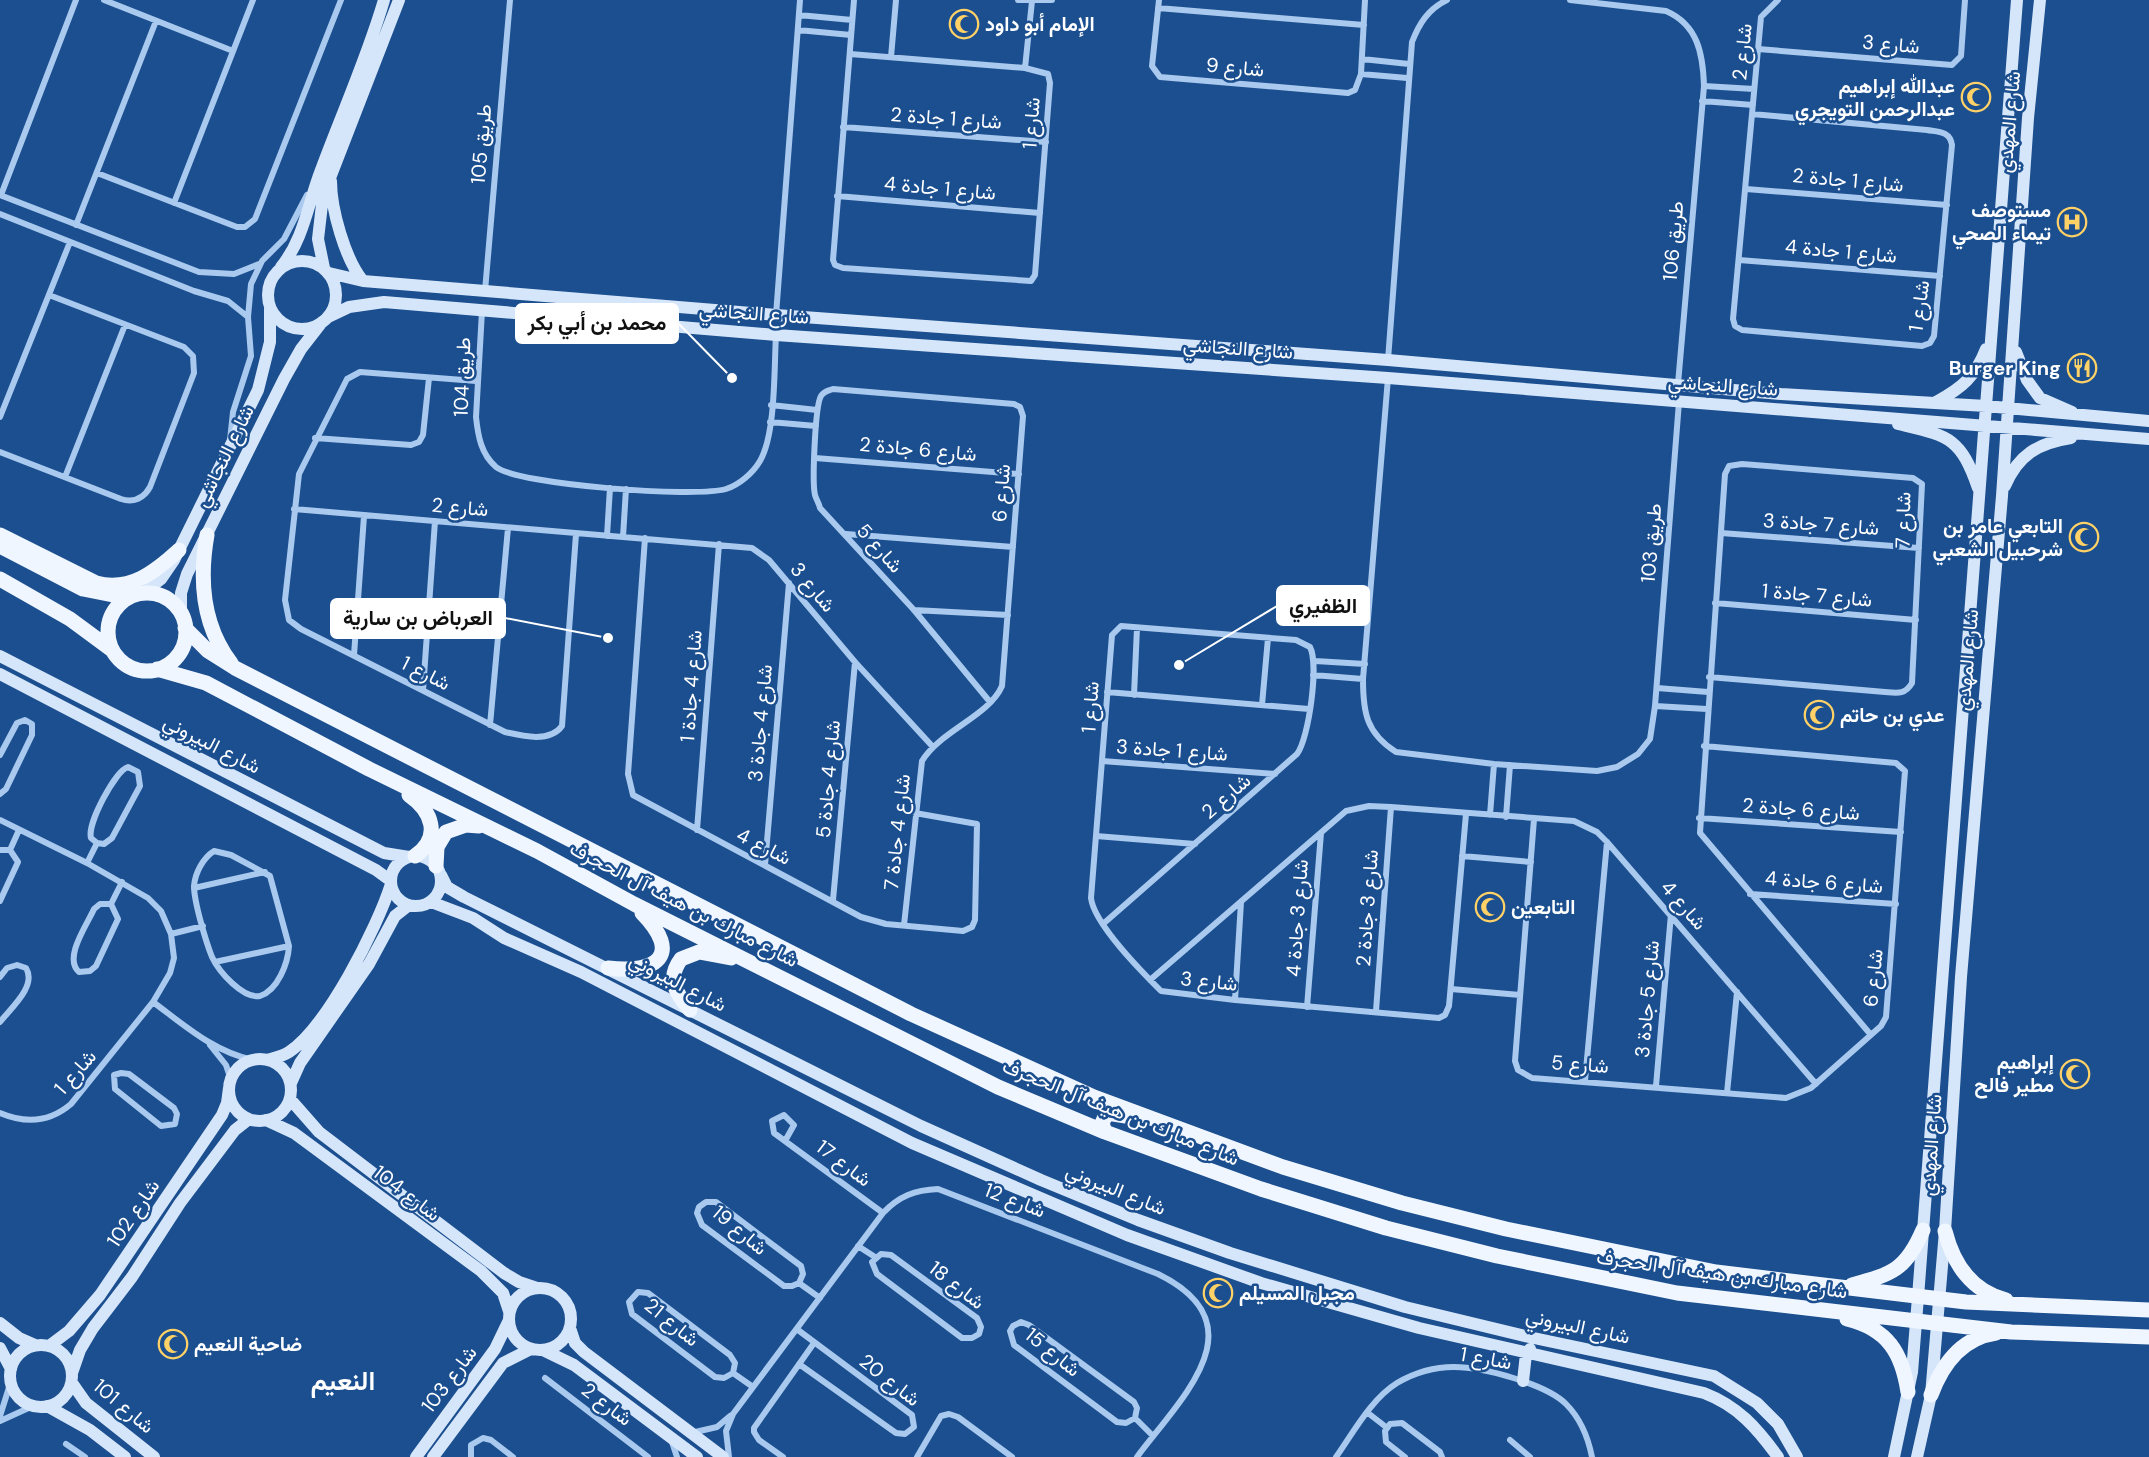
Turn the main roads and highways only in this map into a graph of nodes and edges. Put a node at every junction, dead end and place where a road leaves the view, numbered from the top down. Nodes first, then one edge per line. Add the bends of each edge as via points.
1 (384, 0) edge
2 (399, 0) edge
3 (2017, 0) edge
4 (2040, 0) edge
5 (2013, 66) junction
6 (2032, 82) junction
7 (2008, 108) junction
8 (2028, 118) junction
9 (326, 172) junction
10 (281, 267) junction
11 (326, 271) junction
12 (363, 281) junction
13 (585, 300) junction
14 (613, 302) junction
15 (270, 308) junction
16 (584, 319) junction
17 (325, 320) junction
18 (610, 321) junction
19 (1990, 340) junction
20 (2014, 340) junction
21 (1236, 349) junction
22 (1264, 351) junction
23 (1233, 368) junction
24 (1262, 369) junction
25 (1493, 369) junction
26 (1523, 372) junction
27 (1490, 386) junction
28 (1523, 389) junction
29 (1936, 402) junction
30 (1986, 406) junction
31 (2008, 409) junction
32 (1862, 415) junction
33 (2081, 416) junction
34 (2149, 421) edge
35 (1984, 424) junction
36 (2006, 427) junction
37 (2090, 435) junction
38 (2149, 439) edge
39 (1979, 492) junction
40 (2002, 496) junction
41 (0, 535) edge
42 (207, 535) junction
43 (0, 546) edge
44 (179, 550) junction
45 (0, 579) edge
46 (136, 596) junction
47 (183, 621) junction
48 (112, 650) junction
49 (0, 656) edge
50 (235, 668) junction
51 (158, 669) junction
52 (28, 671) junction
53 (0, 674) edge
54 (49, 682) junction
55 (20, 684) junction
56 (40, 695) junction
57 (1963, 718) junction
58 (1980, 738) junction
59 (369, 769) junction
60 (1959, 777) junction
61 (1975, 799) junction
62 (308, 815) junction
63 (323, 823) junction
64 (299, 830) junction
65 (314, 838) junction
66 (537, 851) junction
67 (412, 856) junction
68 (439, 871) junction
69 (391, 882) junction
70 (430, 902) junction
71 (634, 904) junction
72 (409, 905) junction
73 (752, 963) junction
74 (608, 968) junction
75 (690, 1010) junction
76 (966, 1040) junction
77 (945, 1059) junction
78 (267, 1060) junction
79 (291, 1083) junction
80 (230, 1084) junction
81 (850, 1090) junction
82 (290, 1099) junction
83 (873, 1102) junction
84 (840, 1106) junction
85 (864, 1117) junction
86 (249, 1119) junction
87 (266, 1120) junction
88 (1105, 1131) junction
89 (1187, 1133) junction
90 (1923, 1230) junction
91 (1945, 1231) junction
92 (1845, 1287) junction
93 (537, 1288) junction
94 (1918, 1297) junction
95 (1939, 1299) junction
96 (2026, 1306) junction
97 (1797, 1308) junction
98 (2149, 1311) edge
99 (509, 1316) junction
100 (1916, 1321) junction
101 (0, 1323) edge
102 (1937, 1324) junction
103 (570, 1328) junction
104 (2011, 1332) junction
105 (1528, 1337) junction
106 (2149, 1337) edge
107 (1546, 1341) junction
108 (35, 1345) junction
109 (49, 1346) junction
110 (0, 1348) edge
111 (537, 1350) junction
112 (1526, 1354) junction
113 (1541, 1357) junction
114 (11, 1375) junction
115 (72, 1378) junction
116 (1523, 1381) road end
117 (1908, 1392) junction
118 (1931, 1395) junction
119 (47, 1406) junction
120 (125, 1457) edge
121 (154, 1457) edge
122 (416, 1457) edge
123 (433, 1457) edge
124 (697, 1457) edge
125 (723, 1457) edge
126 (1778, 1457) edge
127 (1797, 1457) edge
128 (1894, 1457) edge
129 (1917, 1457) edge

1 - 9 main road
2 - 9 main road
3 - 5 main road, شارع المهدي
4 - 6 main road, شارع المهدي
5 - 6 main road via 2014,85 2023,89
5 - 7 main road, شارع المهدي
6 - 8 main road, شارع المهدي
7 - 8 main road via 2021,101
7 - 19 main road, شارع المهدي
8 - 20 main road, شارع المهدي
9 - 10 main road via 297,243
9 - 11 main road via 318,225
9 - 12 main road via 337,220 353,266
10 - 11 main road via 302,260
10 - 15 main road via 268,286
11 - 12 main road, شارع النجاشي
11 - 17 main road via 336,296
12 - 13 main road, شارع النجاشي
13 - 14 main road, شارع النجاشي
13 - 16 main road via 588,310
14 - 18 main road via 607,310
14 - 21 main road, شارع النجاشي
15 - 17 main road via 279,321 293,328 308,328
15 - 44 main road, شارع النجاشي via 270,342 263,374
16 - 17 main road, شارع النجاشي via 384,302 360,304
16 - 18 main road, شارع النجاشي
17 - 42 main road, شارع النجاشي via 292,364
18 - 23 main road, شارع النجاشي
19 - 29 main road via 1975,375 1965,386
19 - 30 main road, شارع المهدي
20 - 31 main road, شارع المهدي
20 - 33 main road via 2017,359 2040,398
21 - 22 main road, شارع النجاشي
21 - 23 main road via 1240,356
22 - 24 main road via 1257,359
22 - 25 main road, شارع النجاشي
23 - 24 main road, شارع النجاشي
24 - 27 main road, شارع النجاشي
25 - 26 main road, شارع النجاشي
25 - 27 main road via 1496,377
26 - 28 main road via 1519,380
26 - 29 main road, شارع النجاشي via 1781,394
27 - 28 main road, شارع النجاشي
28 - 32 main road, شارع النجاشي
29 - 30 main road, شارع النجاشي
30 - 31 main road, شارع النجاشي
30 - 35 main road, شارع المهدي
31 - 33 main road, شارع النجاشي
31 - 36 main road, شارع المهدي
32 - 35 main road, شارع النجاشي
32 - 39 main road via 1932,430 1953,441 1966,458
33 - 34 main road, شارع النجاشي
35 - 36 main road, شارع النجاشي
35 - 39 main road, شارع المهدي
36 - 37 main road, شارع النجاشي
36 - 40 main road, شارع المهدي
37 - 38 main road, شارع النجاشي
37 - 40 main road via 2035,448 2012,471
39 - 57 main road, شارع المهدي
40 - 58 main road, شارع المهدي
41 - 44 main road via 96,583 112,586 137,581
42 - 47 main road, شارع النجاشي via 183,583
42 - 50 main road via 202,575 206,614
43 - 46 main road via 83,589
44 - 46 main road, شارع النجاشي via 161,579
45 - 48 main road via 70,619
46 - 47 main road via 165,598
46 - 48 main road via 117,607 109,621
47 - 50 main road, شارع مبارك بن هيف آل الحجرف via 208,651
47 - 51 main road via 181,650
48 - 51 main road via 128,666
49 - 52 main road, شارع البيروني
50 - 76 main road, شارع مبارك بن هيف آل الحجرف
51 - 59 main road, شارع مبارك بن هيف آل الحجرف via 206,683
52 - 54 main road, شارع البيروني
52 - 55 main road via 30,680
53 - 55 main road, شارع البيروني
54 - 56 main road via 40,686
54 - 62 main road, شارع البيروني
55 - 56 main road, شارع البيروني
56 - 64 main road, شارع البيروني
57 - 58 main road via 1970,735
57 - 60 main road, شارع المهدي
58 - 61 main road, شارع المهدي
59 - 66 main road, شارع مبارك بن هيف آل الحجرف
59 - 67 main road via 421,803 429,813 432,824 426,845
60 - 61 main road via 1968,781
60 - 90 main road, شارع المهدي
61 - 91 main road, شارع المهدي
62 - 63 main road, شارع البيروني
62 - 64 main road via 308,828
63 - 65 main road via 314,829
63 - 67 main road, شارع البيروني via 384,854
64 - 65 main road, شارع البيروني
65 - 69 main road, شارع البيروني
66 - 68 main road via 479,826 466,825 446,831 437,847
66 - 71 main road, شارع مبارك بن هيف آل الحجرف
67 - 68 main road via 423,857
67 - 69 main road via 393,870
68 - 70 main road via 438,894
68 - 74 main road, شارع البيروني via 447,887 464,897
69 - 72 main road via 397,897
69 - 78 main road via 352,970 334,997 296,1046 287,1054
70 - 72 main road
70 - 84 main road, شارع البيروني via 473,918 502,937 581,972
71 - 73 main road, شارع مبارك بن هيف آل الحجرف
71 - 74 main road via 663,941 659,959 633,971
72 - 79 main road via 395,916 369,964 300,1063
73 - 75 main road via 699,952 681,959 672,979
73 - 77 main road, شارع مبارك بن هيف آل الحجرف
74 - 75 main road, شارع البيروني
75 - 81 main road, شارع البيروني
76 - 77 main road via 968,1057 959,1062
76 - 89 main road, شارع مبارك بن هيف آل الحجرف
77 - 88 main road, شارع مبارك بن هيف آل الحجرف via 998,1087
78 - 79 main road via 278,1064
78 - 80 main road via 244,1064
79 - 82 main road
80 - 86 main road via 231,1101
80 - 109 main road, شارع 102 via 222,1115 100,1295 69,1331
81 - 83 main road, شارع البيروني
81 - 84 main road via 850,1100
82 - 87 main road via 285,1109
82 - 93 main road, شارع 104 via 319,1132 504,1273
83 - 85 main road via 864,1105
83 - 105 main road, شارع البيروني via 1041,1180 1210,1245 1394,1304
84 - 85 main road, شارع البيروني
85 - 112 main road, شارع البيروني via 912,1143 1127,1235 1228,1271 1419,1328
86 - 87 main road
86 - 115 main road, شارع 102 via 236,1130 180,1203 93,1328 80,1350
87 - 99 main road, شارع 104 via 294,1133 481,1271 503,1293
88 - 89 main road via 1102,1120 1110,1113
88 - 97 main road, شارع مبارك بن هيف آل الحجرف via 1261,1189 1397,1231 1588,1277
89 - 92 main road, شارع مبارك بن هيف آل الحجرف via 1283,1167 1506,1230 1716,1272
90 - 92 main road via 1903,1265 1886,1275
90 - 94 main road, شارع المهدي
91 - 95 main road, شارع المهدي
91 - 96 main road via 1951,1253 1971,1281 2001,1299
92 - 94 main road, شارع مبارك بن هيف آل الحجرف
93 - 99 main road via 515,1300
93 - 103 main road via 552,1290 564,1299 570,1313
94 - 95 main road, شارع مبارك بن هيف آل الحجرف
94 - 100 main road, شارع المهدي
95 - 96 main road, شارع مبارك بن هيف آل الحجرف
95 - 102 main road, شارع المهدي
96 - 98 main road, شارع مبارك بن هيف آل الحجرف
97 - 100 main road, شارع مبارك بن هيف آل الحجرف
97 - 117 main road via 1855,1321 1880,1334 1897,1350
98 - 106 main road via 2142,1326
99 - 111 main road via 512,1334 520,1343
99 - 122 main road, شارع 103 via 495,1349
100 - 102 main road, شارع مبارك بن هيف آل الحجرف
100 - 117 main road, شارع المهدي
101 - 108 main road
102 - 104 main road, شارع مبارك بن هيف آل الحجرف
102 - 118 main road, شارع المهدي
103 - 111 main road via 559,1343
103 - 125 main road via 575,1343 584,1352
104 - 106 main road, شارع مبارك بن هيف آل الحجرف
104 - 118 main road via 1989,1334 1968,1343 1938,1375
105 - 107 main road, شارع البيروني
105 - 112 main road via 1531,1347
107 - 113 main road via 1540,1347
107 - 127 main road, شارع البيروني via 1714,1376 1757,1403 1778,1424
108 - 109 main road
108 - 114 main road via 15,1358
109 - 115 main road via 69,1361
110 - 114 main road
111 - 123 main road, شارع 103 via 503,1364
111 - 124 main road via 574,1365
112 - 113 main road, شارع البيروني
112 - 116 main road
113 - 126 main road, شارع البيروني via 1639,1377 1722,1400 1747,1417
114 - 119 main road via 15,1392 23,1401
115 - 119 main road via 67,1393
115 - 121 main road, شارع 101 via 86,1403
117 - 128 main road, شارع المهدي
118 - 129 main road, شارع المهدي
119 - 120 main road, شارع 101 via 90,1430

